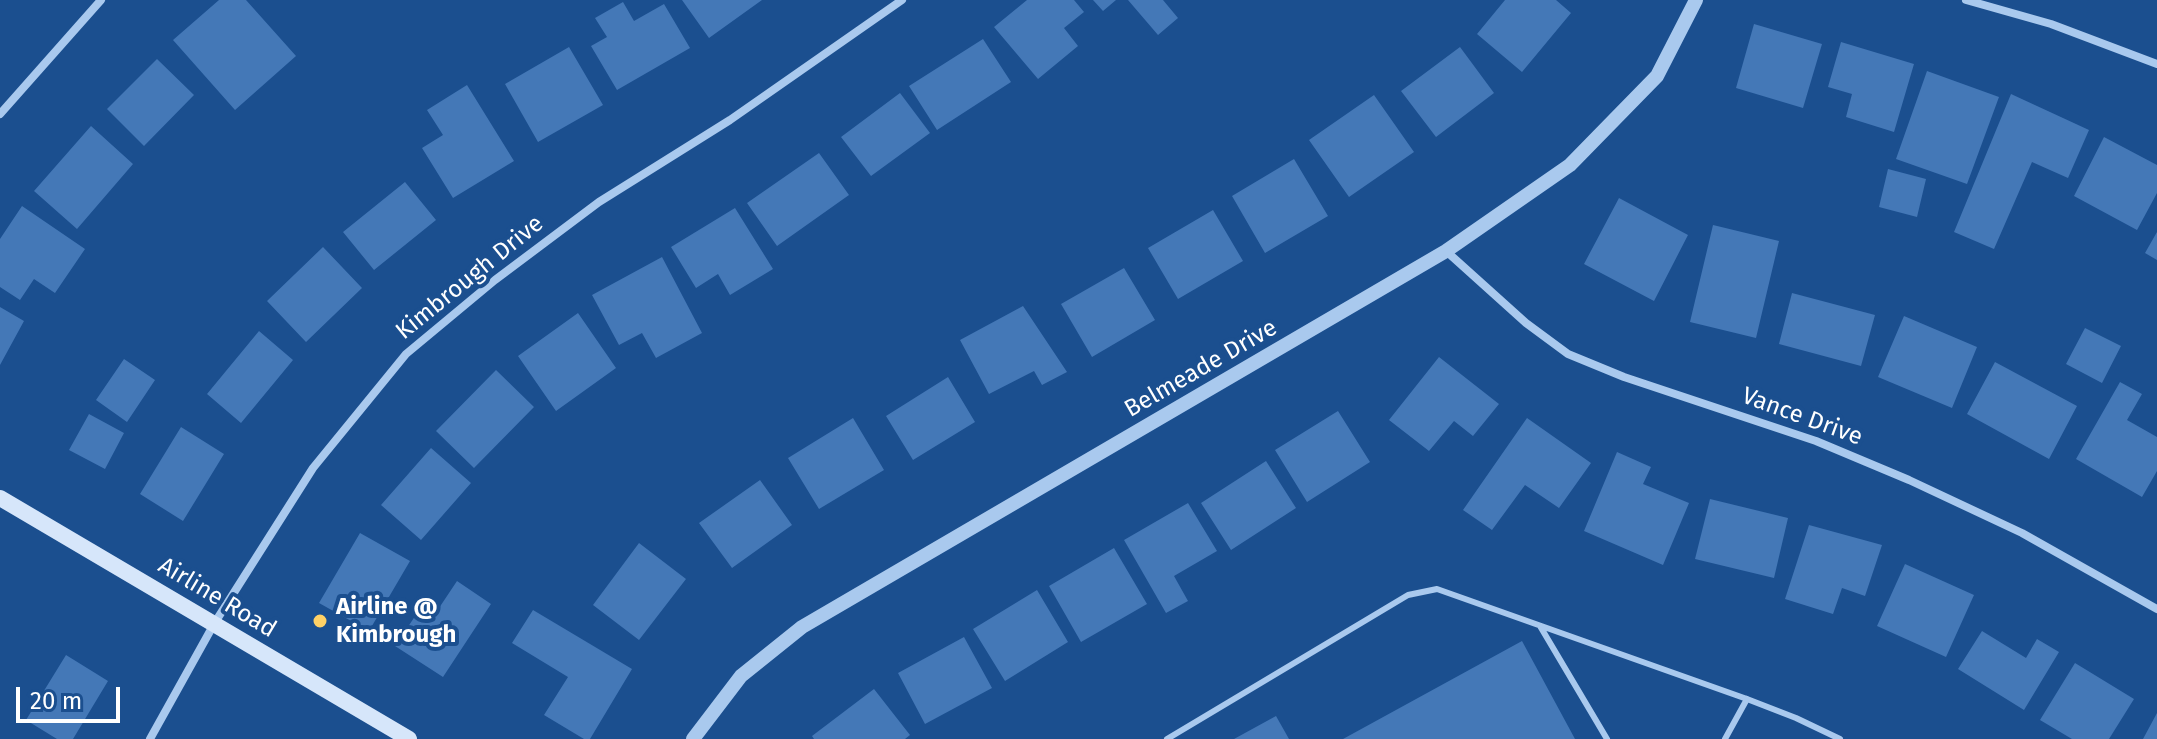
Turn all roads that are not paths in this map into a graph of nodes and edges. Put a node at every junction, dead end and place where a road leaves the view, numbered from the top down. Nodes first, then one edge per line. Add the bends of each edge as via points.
1 (101, 0) edge
2 (902, 0) edge
3 (1696, 0) edge
4 (1966, 0) edge
5 (2157, 64) edge
6 (0, 114) edge
7 (1446, 251) junction
8 (0, 498) edge
9 (2157, 609) edge
10 (214, 624) junction
11 (1540, 626) junction
12 (1747, 699) junction
13 (150, 739) edge
14 (409, 739) edge
15 (693, 739) edge
16 (1167, 739) edge
17 (1607, 739) edge
18 (1725, 739) edge
19 (1840, 739) edge

1 - 6 street
2 - 10 street, Kimbrough Drive via 730,120 599,202 406,354 313,468
3 - 7 street, Belmeade Drive via 1657,76 1570,165
4 - 5 street via 2051,24
7 - 9 street, Vance Drive via 1568,354 1816,441 1909,480 2022,533
7 - 15 street, Belmeade Drive via 802,627 741,676
8 - 10 main road, Airline Road
10 - 13 street, Kimbrough Drive
10 - 14 main road, Airline Road
11 - 12 lane
11 - 16 lane via 1437,589 1408,595
11 - 17 lane
12 - 18 lane
12 - 19 lane

